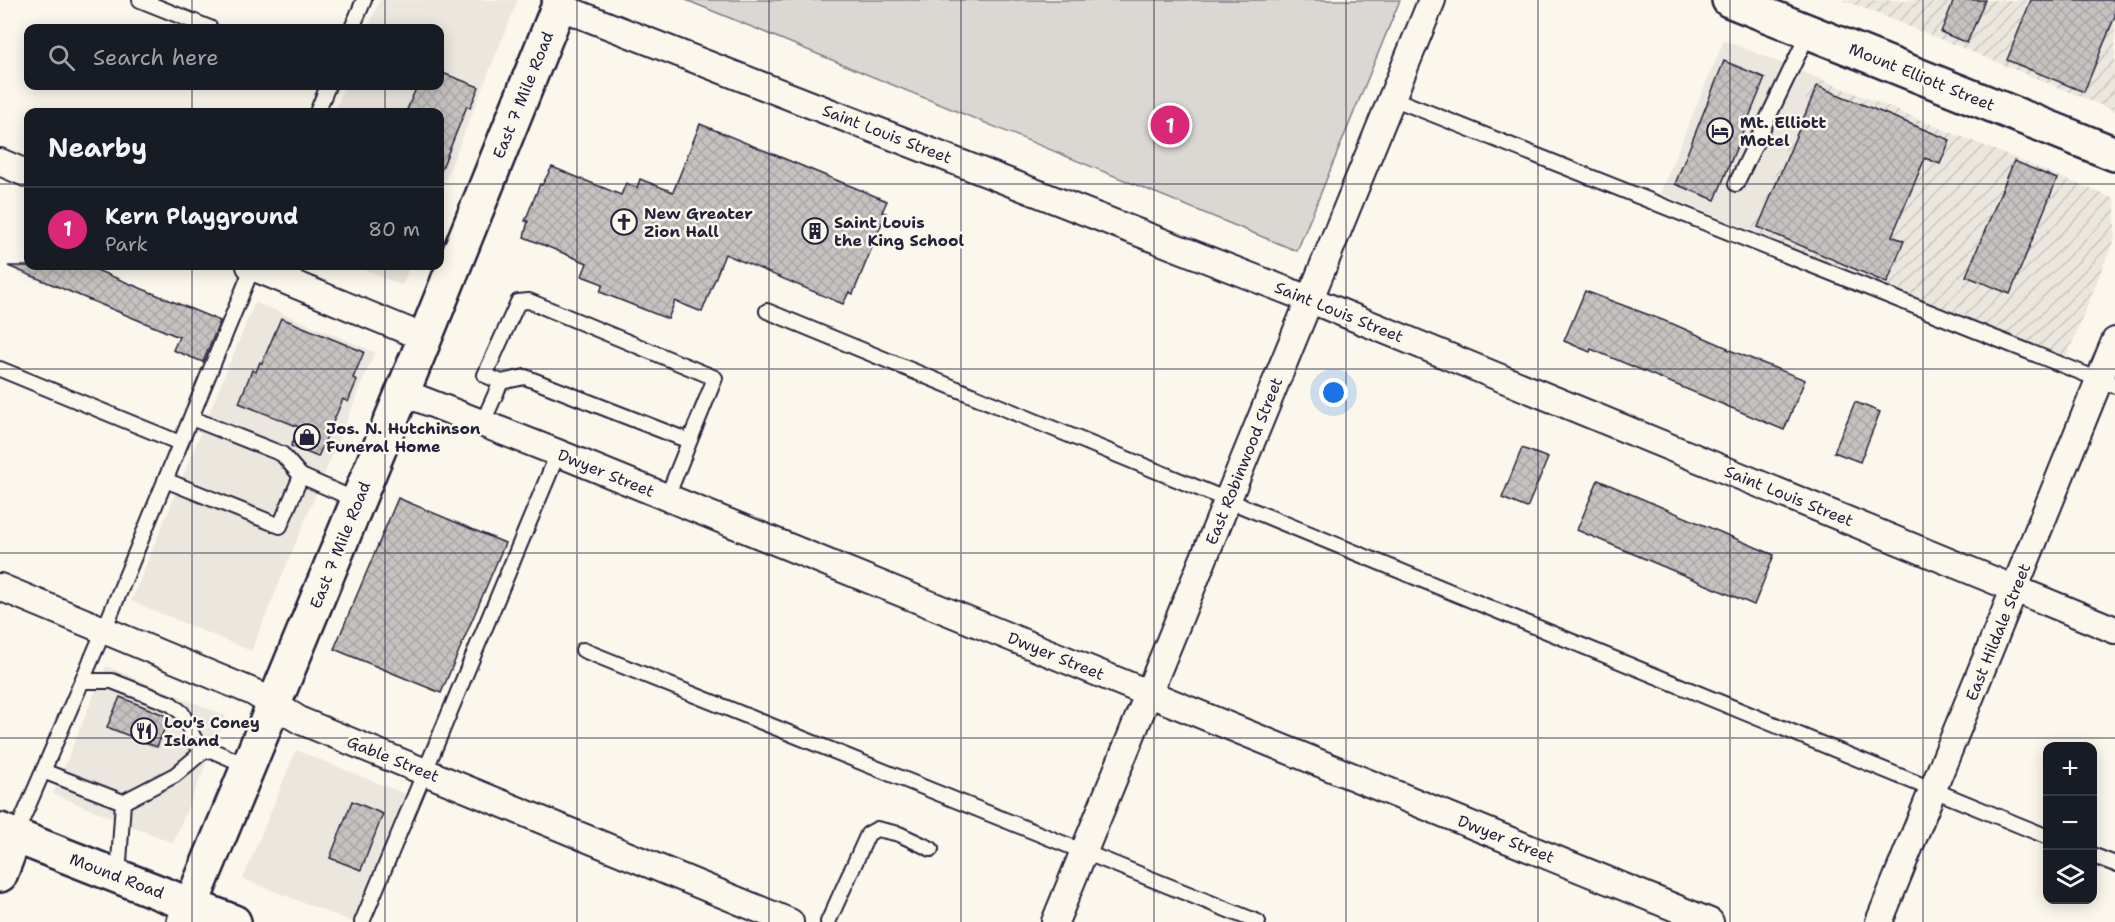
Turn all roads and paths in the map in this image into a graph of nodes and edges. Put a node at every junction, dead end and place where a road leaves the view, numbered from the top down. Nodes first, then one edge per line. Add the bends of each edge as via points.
1 (140, 0) edge
2 (363, 0) edge
3 (1432, 0) edge
4 (1729, 0) edge
5 (559, 3) edge
6 (200, 24) edge
7 (354, 24) edge
8 (1809, 32) junction
9 (326, 90) edge
10 (1392, 98) junction
11 (319, 108) edge
12 (2115, 154) edge
13 (0, 162) edge
14 (24, 172) edge
15 (1736, 184) dead end
16 (250, 270) edge
17 (262, 270) edge
18 (1311, 300) junction
19 (767, 311) dead end
20 (425, 338) junction
21 (2115, 341) edge
22 (0, 369) edge
23 (501, 382) junction
24 (2107, 383) edge
25 (402, 392) junction
26 (191, 418) junction
27 (482, 424) junction
28 (690, 441) junction
29 (180, 443) junction
30 (558, 453) junction
31 (301, 476) junction
32 (165, 480) junction
33 (667, 498) junction
34 (357, 501) junction
35 (1228, 501) junction
36 (0, 587) edge
37 (2016, 589) junction
38 (104, 630) junction
39 (2115, 630) edge
40 (583, 650) dead end
41 (82, 681) junction
42 (1149, 694) junction
43 (273, 705) junction
44 (201, 753) junction
45 (248, 766) junction
46 (43, 771) junction
47 (424, 772) junction
48 (1933, 790) junction
49 (123, 802) junction
50 (8, 833) edge
51 (2043, 835) edge
52 (931, 849) dead end
53 (1083, 852) junction
54 (2097, 857) edge
55 (2115, 864) edge
56 (0, 875) edge
57 (118, 877) junction
58 (188, 913) edge
59 (234, 922) edge
60 (362, 922) edge
61 (790, 922) edge
62 (828, 922) edge
63 (1055, 922) edge
64 (1257, 922) edge
65 (1710, 922) edge
66 (1879, 922) edge

1 - 6 lane
2 - 7 lane
3 - 10 street, East Robinwood Street
4 - 8 street, Mount Elliott Street
5 - 18 street, Saint Louis Street
5 - 20 street, East 7 Mile Road
8 - 12 street, Mount Elliott Street
8 - 15 lane
9 - 11 lane
10 - 18 street, East Robinwood Street
10 - 24 lane
13 - 14 street
16 - 26 lane
17 - 20 street
18 - 35 street, East Robinwood Street
18 - 37 street, Saint Louis Street
19 - 35 lane
20 - 25 street, East 7 Mile Road
21 - 24 street, East Hildale Street
22 - 29 lane
23 - 27 lane
23 - 28 lane via 525,377
23 - 28 lane via 485,375 518,302 529,301 715,378
24 - 37 street, East Hildale Street
25 - 27 street, Dwyer Street
25 - 34 street, East 7 Mile Road
26 - 29 lane
26 - 31 lane via 282,454
27 - 30 street, Dwyer Street
28 - 33 lane
29 - 32 lane
30 - 33 street, Dwyer Street
30 - 47 lane
31 - 32 lane via 280,526
31 - 34 lane
32 - 38 lane
33 - 42 street, Dwyer Street
34 - 43 street, East 7 Mile Road
35 - 42 street, East Robinwood Street
35 - 48 lane
36 - 38 street, Gable Street
37 - 39 street, Saint Louis Street
37 - 48 street, East Hildale Street
38 - 41 lane
38 - 43 street, Gable Street via 253,692
40 - 53 lane
41 - 44 lane via 112,681 171,704 182,713
41 - 46 lane
42 - 53 street, East Robinwood Street
42 - 65 street, Dwyer Street
43 - 45 street, East 7 Mile Road
43 - 47 street, Gable Street via 301,721
44 - 45 lane via 211,750
44 - 49 lane via 175,775
45 - 58 street, East 7 Mile Road
46 - 49 lane
46 - 50 lane
47 - 60 lane
47 - 61 street, Gable Street
48 - 51 lane
48 - 66 street, East Hildale Street
49 - 57 lane
50 - 56 street
50 - 57 street, Mound Road
52 - 62 lane via 899,834 877,829 868,834
53 - 63 street, East Robinwood Street
53 - 64 lane
54 - 55 lane
57 - 58 street, Mound Road
58 - 59 street, Mound Road

